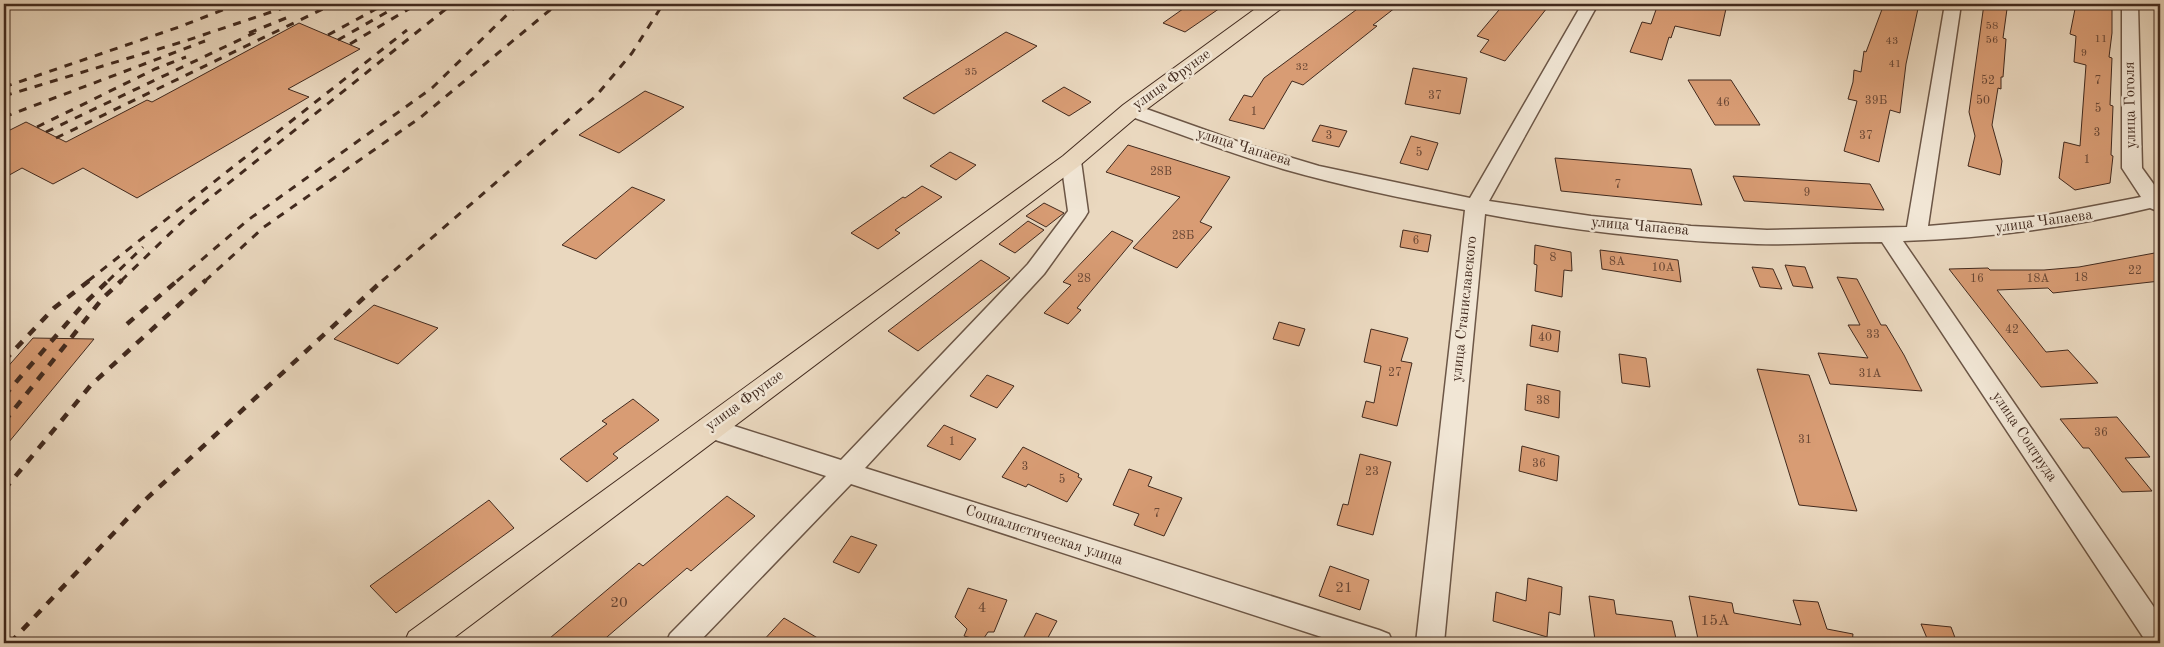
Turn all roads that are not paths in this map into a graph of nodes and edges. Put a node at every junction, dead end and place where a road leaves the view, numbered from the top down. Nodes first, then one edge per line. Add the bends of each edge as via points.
1 (1276, 4) edge
2 (1590, 4) edge
3 (1953, 4) edge
4 (2130, 4) edge
5 (1131, 110) junction
6 (1071, 161) junction
7 (2158, 202) edge
8 (1476, 206) junction
9 (1916, 234) junction
10 (1888, 235) junction
11 (708, 428) junction
12 (846, 472) junction
13 (2160, 639) edge
14 (421, 643) edge
15 (680, 643) edge
16 (1379, 643) edge
17 (1430, 643) edge

1 - 5 main road, улица Фрунзе
2 - 8 street, улица Станиславского
3 - 9 street
4 - 7 street, улица Гоголя via 2132,168
5 - 6 main road, улица Фрунзе
5 - 8 street, улица Чапаева via 1221,143 1340,177
6 - 11 main road, улица Фрунзе
6 - 12 street via 1078,212 1036,269
7 - 9 street, улица Чапаева via 2005,229
8 - 10 street, улица Чапаева via 1605,226 1743,236
8 - 17 street, улица Станиславского
9 - 10 street, улица Чапаева
10 - 13 street, улица Соцтруда
11 - 12 street, Социалистическая улица
11 - 14 main road, улица Фрунзе
12 - 15 street
12 - 16 street, Социалистическая улица

